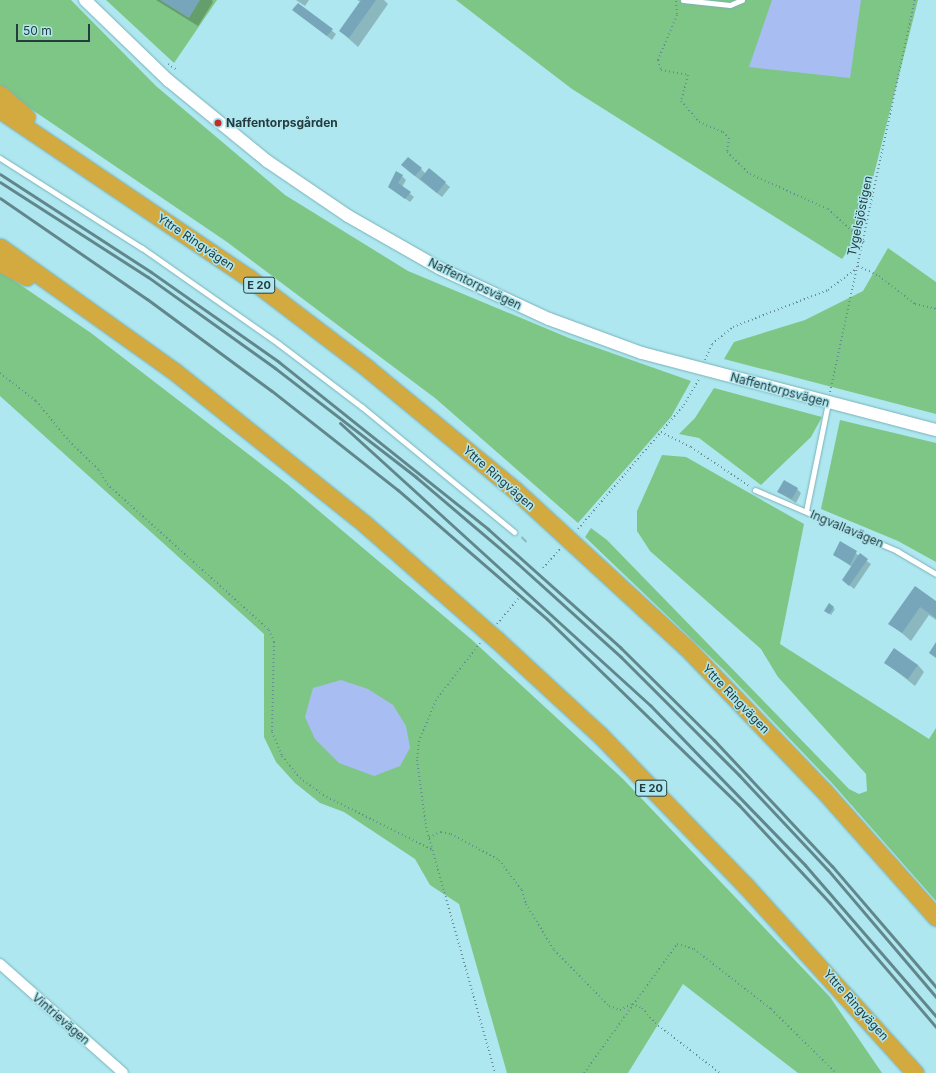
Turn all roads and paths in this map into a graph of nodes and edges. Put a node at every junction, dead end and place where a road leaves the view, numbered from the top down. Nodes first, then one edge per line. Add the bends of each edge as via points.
1 (85, 0) edge
2 (676, 0) edge
3 (683, 0) edge
4 (742, 0) edge
5 (915, 0) edge
6 (0, 94) edge
7 (0, 110) edge
8 (70, 156) junction
9 (0, 158) edge
10 (864, 242) junction
11 (0, 247) edge
12 (0, 262) edge
13 (858, 266) junction
14 (936, 309) edge
15 (702, 370) junction
16 (174, 371) junction
17 (0, 373) edge
18 (828, 403) junction
19 (936, 430) edge
20 (661, 432) junction
21 (755, 490) joint
22 (806, 511) junction
23 (578, 529) dead end
24 (514, 532) dead end
25 (565, 544) dead end
26 (543, 568) dead end
27 (936, 574) edge
28 (518, 599) dead end
29 (494, 626) dead end
30 (482, 640) dead end
31 (429, 837) junction
32 (433, 850) junction
33 (936, 917) edge
34 (0, 964) edge
35 (632, 1004) junction
36 (123, 1073) edge
37 (495, 1073) edge
38 (584, 1073) edge
39 (720, 1073) edge
40 (836, 1073) edge
41 (915, 1073) edge

1 - 15 street, Naffentorpsvägen via 218,123 267,161 348,216 439,268 542,316
2 - 10 path via 677,15 658,60 661,70 688,75 681,101 699,122 723,132 729,138 727,152 750,174 828,210
3 - 4 lane via 730,5
5 - 10 path, Tygelsjöstigen
6 - 8 highway
7 - 8 highway, Yttre Ringvägen / E 20
8 - 33 highway, Yttre Ringvägen / E 20 via 249,278 397,392 514,489 686,647 824,791
9 - 24 lane via 142,248 272,340 362,407
10 - 13 path, Tygelsjöstigen
11 - 16 highway, Yttre Ringvägen / E 20
12 - 16 highway
13 - 14 path via 879,276 915,304
13 - 15 path, Tygelsjöstigen via 842,283 719,336 706,355
13 - 18 path
15 - 18 street, Naffentorpsvägen
15 - 20 path, Tygelsjöstigen via 693,392
16 - 41 highway, Yttre Ringvägen / E 20 via 366,525 600,735 746,886
17 - 32 path via 36,401 69,441 99,470 107,484 269,630 274,642 272,732 282,756 300,778 323,795
18 - 19 street, Naffentorpsvägen
18 - 22 lane
20 - 21 path via 691,447
20 - 23 path, Tygelsjöstigen
21 - 22 lane, Ingvallavägen
22 - 27 lane, Ingvallavägen via 897,551
25 - 26 path
28 - 29 path
30 - 31 path via 436,700 419,741 418,785
31 - 32 path
31 - 35 path via 441,832 451,834 499,860 522,890 526,904 554,950 609,1006 620,1010
32 - 37 path
34 - 36 street, Vintrievägen
35 - 38 path
35 - 39 path via 642,1008 655,1023
35 - 40 path via 677,944 694,949 771,1010

